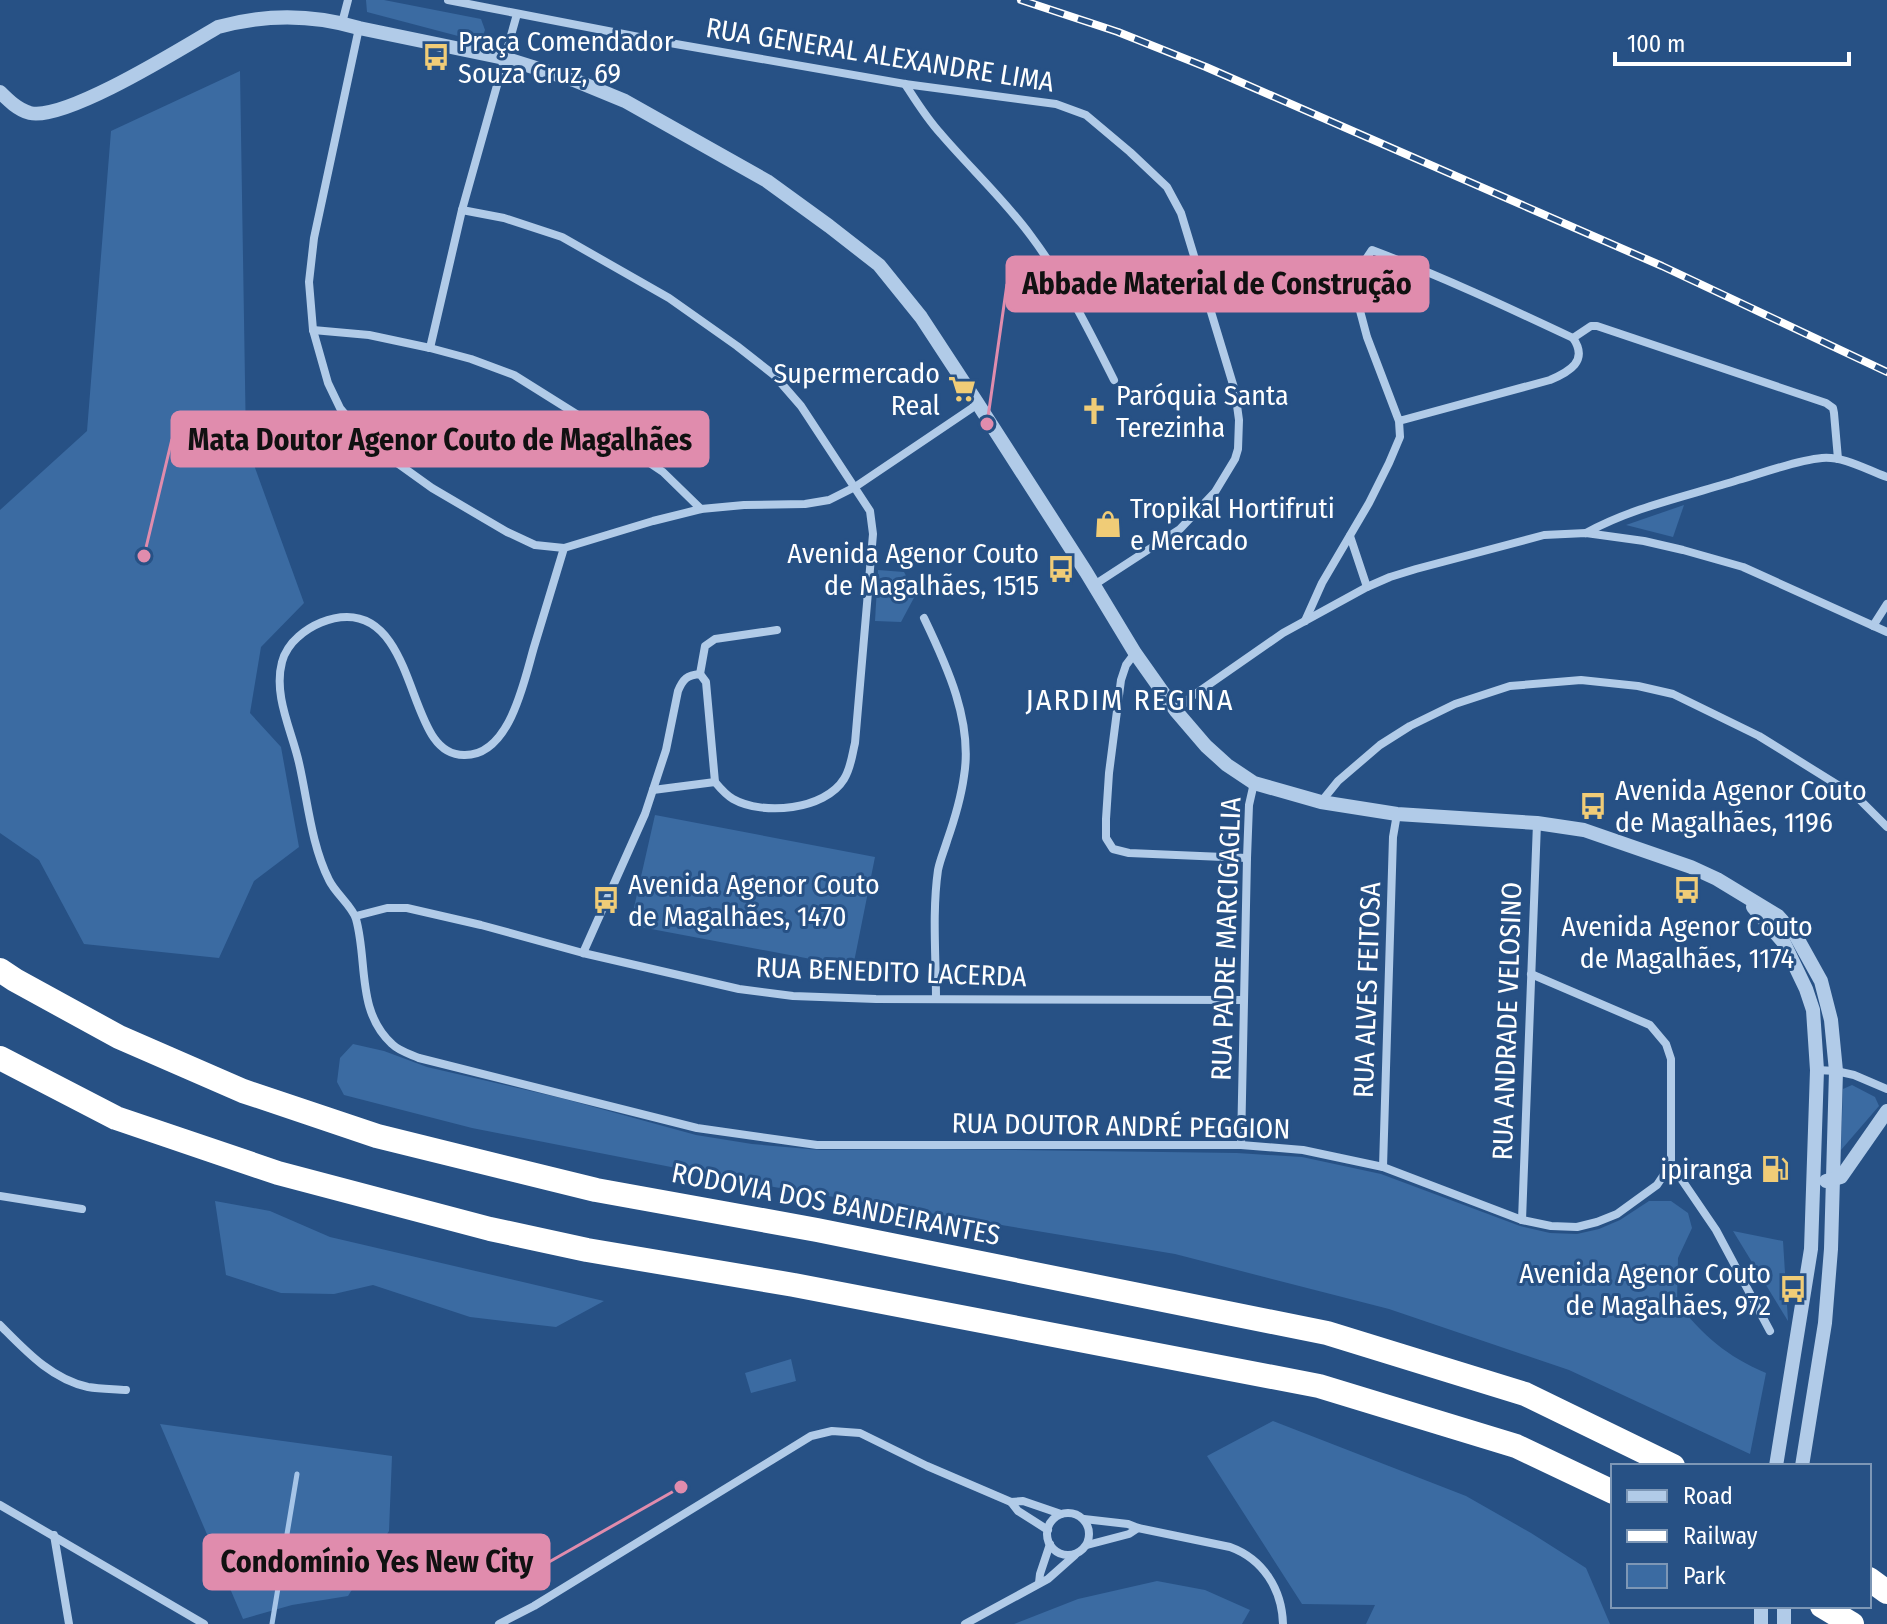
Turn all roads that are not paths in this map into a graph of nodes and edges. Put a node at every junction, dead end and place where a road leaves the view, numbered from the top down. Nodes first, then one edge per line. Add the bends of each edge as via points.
1 (348, 0) edge
2 (448, 0) edge
3 (517, 14) junction
4 (342, 23) junction
5 (359, 28) junction
6 (504, 58) junction
7 (905, 84) junction
8 (0, 92) edge
9 (462, 210) junction
10 (313, 330) junction
11 (1573, 338) junction
12 (430, 348) junction
13 (1114, 380) dead end
14 (978, 404) junction
15 (1399, 421) junction
16 (1838, 459) junction
17 (1887, 477) edge
18 (855, 487) junction
19 (701, 509) junction
20 (1586, 533) junction
21 (1350, 536) junction
22 (564, 548) junction
23 (1094, 585) junction
24 (1367, 587) junction
25 (1887, 604) edge
26 (924, 618) dead end
27 (1305, 621) junction
28 (1873, 626) junction
29 (777, 630) dead end
30 (1887, 632) edge
31 (1135, 653) junction
32 (700, 674) junction
33 (1176, 711) junction
34 (715, 782) junction
35 (1254, 783) junction
36 (653, 790) junction
37 (1321, 802) junction
38 (1397, 814) junction
39 (1537, 823) junction
40 (1887, 827) edge
41 (1247, 858) junction
42 (1746, 898) junction
43 (356, 916) junction
44 (583, 953) junction
45 (0, 970) edge
46 (1531, 974) junction
47 (936, 999) junction
48 (1243, 1000) junction
49 (0, 1058) edge
50 (1817, 1070) junction
51 (1836, 1071) junction
52 (1887, 1089) edge
53 (1887, 1111) edge
54 (1241, 1145) junction
55 (1854, 1161) junction
56 (1671, 1164) junction
57 (1383, 1167) junction
58 (1833, 1180) junction
59 (1814, 1183) junction
60 (0, 1196) edge
61 (1832, 1206) junction
62 (82, 1209) dead end
63 (1522, 1220) junction
64 (0, 1325) edge
65 (1770, 1331) dead end
66 (126, 1390) dead end
67 (1669, 1464) edge
68 (1776, 1464) edge
69 (1802, 1464) edge
70 (1611, 1491) edge
71 (1011, 1502) junction
72 (0, 1505) edge
73 (1061, 1514) junction
74 (1084, 1519) junction
75 (1138, 1528) junction
76 (1048, 1530) junction
77 (54, 1535) junction
78 (1050, 1544) junction
79 (1087, 1545) junction
80 (1076, 1554) junction
81 (1039, 1583) junction
82 (1825, 1608) edge
83 (69, 1624) edge
84 (204, 1624) edge
85 (499, 1624) edge
86 (965, 1624) edge
87 (1283, 1624) edge
88 (1852, 1624) edge

1 - 4 street
2 - 3 street, RUA GENERAL ALEXANDRE LIMA
3 - 6 street
3 - 7 street, RUA GENERAL ALEXANDRE LIMA
4 - 5 street
4 - 8 street via 274,16 218,27 107,90 46,113 29,113
5 - 6 street
5 - 10 street via 314,238 309,282
6 - 9 street
6 - 14 street via 625,101 767,181 829,226 879,265 921,317
7 - 13 street via 938,131 1030,235
7 - 23 street, RUA GENERAL ALEXANDRE LIMA via 1056,104 1086,115 1167,187 1181,213 1235,391 1238,449 1215,492 1180,529
9 - 12 street
9 - 18 street via 562,237 702,321 774,375
10 - 12 street
10 - 22 street via 340,408 379,450 507,532 535,545
11 - 15 street via 1579,354 1569,372
11 - 15 street via 1372,250 1360,268 1355,292
11 - 16 street via 1597,326 1826,403 1833,408
12 - 19 street via 514,375 663,472
14 - 18 street
14 - 23 street
15 - 21 street via 1400,437 1389,463
16 - 17 street
16 - 20 street via 1783,467 1636,511
18 - 19 street via 805,504
18 - 34 street via 870,511 873,534 849,770 829,794 784,809 735,800
19 - 22 street
20 - 24 street via 1544,535
20 - 28 street via 1644,541 1743,567
21 - 24 street
21 - 27 street
22 - 43 street via 506,728 496,742 473,755 453,754 432,737 402,662 372,625 338,617 290,645 282,662 284,713 316,846 329,881
23 - 31 street
24 - 27 street
25 - 28 street
26 - 47 street via 947,669 966,737 965,776 936,888
27 - 33 street
28 - 30 street
29 - 32 street via 715,639 705,646
31 - 33 street
31 - 41 street via 1121,680 1106,838 1113,849 1129,853
32 - 34 street via 706,682
32 - 36 street via 682,682
33 - 35 street via 1206,746
34 - 36 street
35 - 37 street
35 - 41 street, RUA PADRE MARCIGAGLIA
36 - 44 street
37 - 38 street
37 - 40 street via 1380,745 1455,704 1510,686 1581,680 1673,694 1811,768 1857,797
38 - 39 street
38 - 57 street, RUA ALVES FEITOSA
39 - 42 street via 1584,830 1691,867
39 - 46 street, RUA ANDRADE VELOSINO
41 - 48 street, RUA PADRE MARCIGAGLIA
42 - 50 street via 1784,943 1797,968 1813,1010
42 - 51 street via 1778,916 1808,955 1828,1003
43 - 44 street, RUA BENEDITO LACERDA via 407,908
43 - 54 street, RUA DOUTOR ANDRÉ PEGGION via 371,1013 394,1046 419,1058 697,1128 817,1145
44 - 47 street, RUA BENEDITO LACERDA via 739,989 793,996
45 - 67 highway, RODOVIA DOS BANDEIRANTES via 119,1037 243,1091 377,1136 596,1190 1327,1333 1525,1394
46 - 56 street via 1658,1033 1671,1059
46 - 63 street, RUA ANDRADE VELOSINO
47 - 48 street, RUA BENEDITO LACERDA
48 - 54 street, RUA PADRE MARCIGAGLIA
49 - 70 highway via 116,1118 278,1173 573,1247 1319,1386 1516,1446
50 - 51 street
50 - 59 street
51 - 52 street
51 - 58 street
53 - 55 street
54 - 57 street, RUA DOUTOR ANDRÉ PEGGION via 1303,1150
55 - 58 street
55 - 61 street
56 - 63 street, RUA DOUTOR ANDRÉ PEGGION via 1645,1196 1597,1222 1577,1227
56 - 65 street via 1716,1230
57 - 63 street, RUA DOUTOR ANDRÉ PEGGION
58 - 59 street
58 - 61 street
59 - 68 street via 1811,1249
60 - 62 street
61 - 69 street via 1823,1336
64 - 66 street via 53,1373 91,1388
71 - 73 street
71 - 76 street
71 - 85 street via 869,1436 842,1430 821,1433
72 - 77 street
73 - 74 street
73 - 76 street
74 - 75 street
74 - 79 street via 1090,1532
75 - 79 street
75 - 87 street via 1245,1552 1272,1582
76 - 78 street
77 - 83 street
77 - 84 street
78 - 80 street via 1060,1553
78 - 81 street
79 - 80 street
80 - 81 street
81 - 86 street
82 - 88 highway

